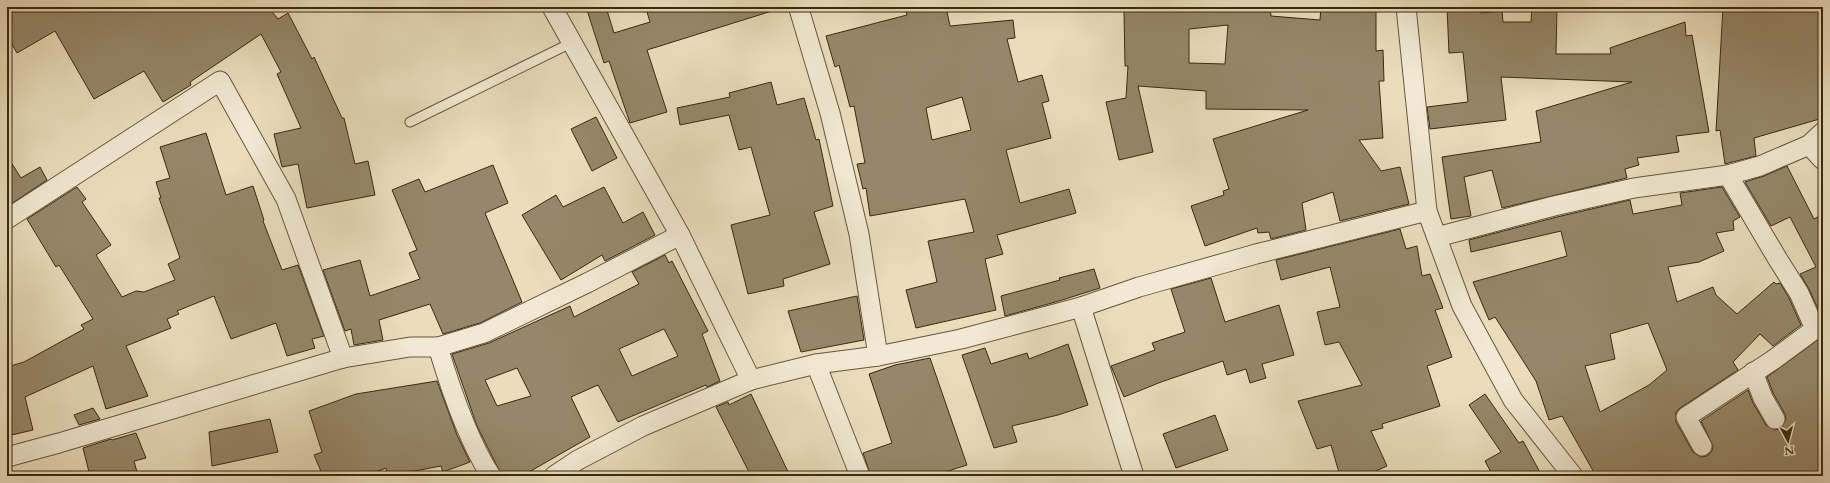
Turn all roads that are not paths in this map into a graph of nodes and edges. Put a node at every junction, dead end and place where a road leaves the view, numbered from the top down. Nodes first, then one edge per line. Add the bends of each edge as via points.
1 (552, 7) edge
2 (1406, 7) edge
3 (799, 9) dead end
4 (572, 43) junction
5 (410, 122) dead end
6 (1823, 132) edge
7 (1809, 145) junction
8 (1823, 160) edge
9 (1728, 175) junction
10 (1426, 211) junction
11 (7, 219) edge
12 (680, 236) junction
13 (1437, 237) junction
14 (1081, 307) junction
15 (438, 347) junction
16 (878, 356) junction
17 (343, 358) junction
18 (816, 364) junction
19 (1753, 372) junction
20 (751, 380) junction
21 (1775, 419) dead end
22 (1702, 446) dead end
23 (7, 457) edge
24 (1563, 473) edge
25 (491, 476) edge
26 (554, 476) edge
27 (860, 476) edge
28 (1134, 476) edge

1 - 4 street
2 - 10 street
3 - 16 street via 830,113 859,234
4 - 5 lane
4 - 12 street
6 - 7 street
7 - 8 street
7 - 9 street via 1760,166
9 - 13 street via 1634,188
9 - 19 street via 1800,293 1815,329
10 - 13 street
10 - 14 street via 1256,254 1139,287
11 - 17 street via 220,82 286,199
12 - 15 street via 484,333
12 - 20 street
13 - 24 street via 1462,306 1513,400
14 - 16 street via 961,339
14 - 28 street
15 - 17 street via 410,347
15 - 25 street via 446,374 480,458
16 - 18 street
17 - 23 street
18 - 20 street
18 - 27 street
19 - 21 street
19 - 22 street via 1686,417
20 - 26 street via 643,426 578,460

